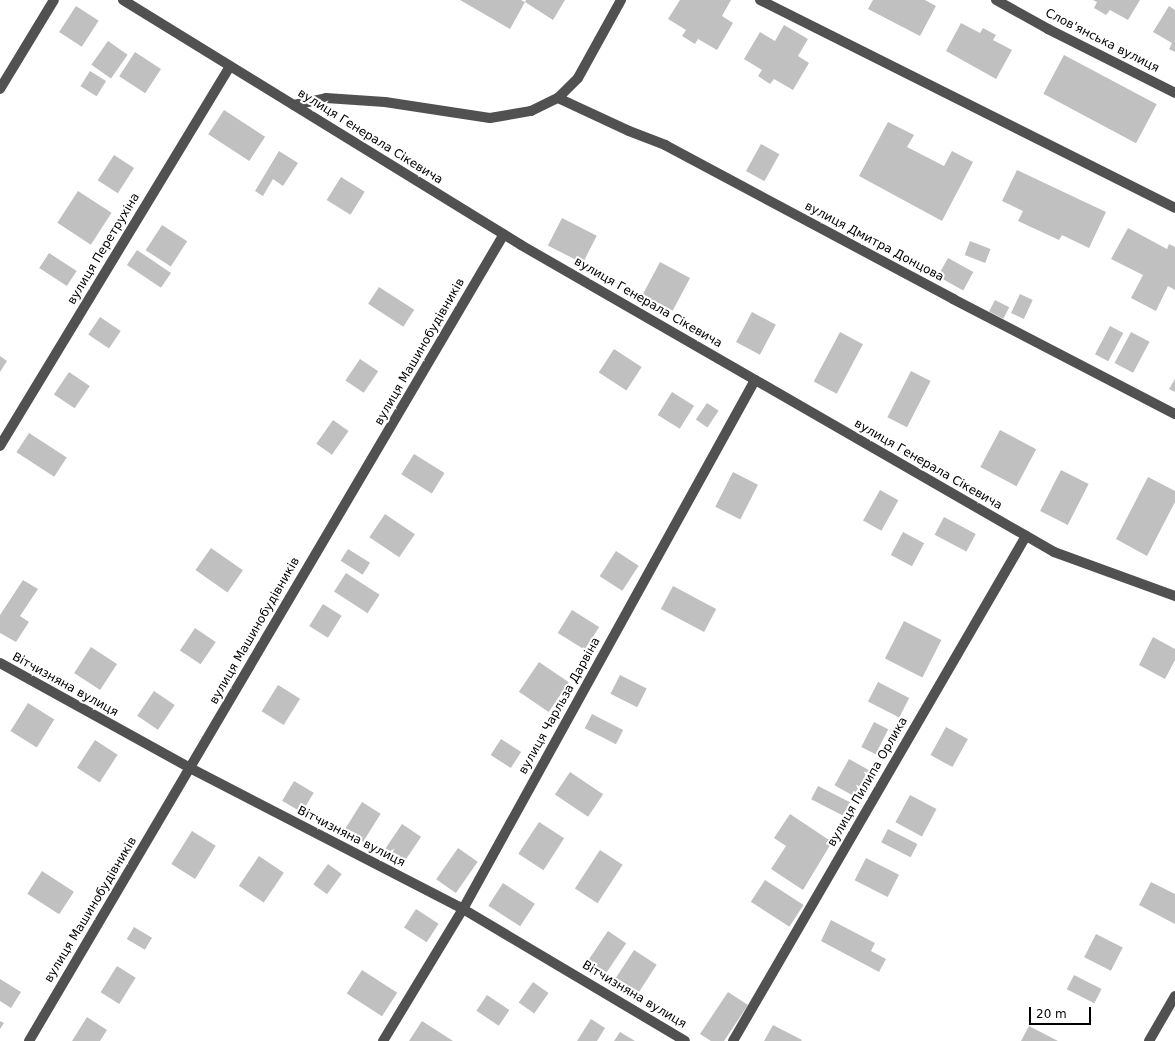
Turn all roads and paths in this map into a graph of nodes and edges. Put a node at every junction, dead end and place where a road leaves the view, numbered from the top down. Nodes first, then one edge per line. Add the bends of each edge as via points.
1 (54, 0) edge
2 (123, 0) edge
3 (621, 0) edge
4 (760, 0) edge
5 (996, 0) edge
6 (230, 66) junction
7 (0, 89) edge
8 (1175, 93) edge
9 (558, 98) junction
10 (294, 105) junction
11 (1175, 208) edge
12 (504, 234) junction
13 (755, 380) junction
14 (1175, 414) edge
15 (0, 446) edge
16 (1026, 536) junction
17 (1175, 596) edge
18 (0, 663) edge
19 (190, 768) junction
20 (463, 909) junction
21 (1175, 996) edge
22 (29, 1041) edge
23 (383, 1041) edge
24 (685, 1041) edge
25 (733, 1041) edge
26 (1149, 1041) edge

1 - 7 street
2 - 6 street, вулиця Генерала Сікевича
3 - 9 street via 578,78
4 - 11 street
5 - 8 street, Слов'янська вулиця
6 - 10 street, вулиця Генерала Сікевича
6 - 15 street, вулиця Перетрухіна
9 - 10 street via 531,111 490,118 385,102 326,98
9 - 14 street, вулиця Дмитра Донцова via 666,145 946,296
10 - 12 street, вулиця Генерала Сікевича
12 - 13 street, вулиця Генерала Сікевича
12 - 19 street, вулиця Машинобудівників
13 - 16 street, вулиця Генерала Сікевича
13 - 20 street, вулиця Чарльза Дарвіна
16 - 17 street, вулиця Генерала Сікевича via 1054,552
16 - 25 street, вулиця Пилипа Орлика
18 - 19 street, Вітчизняна вулиця
19 - 20 street, Вітчизняна вулиця
19 - 22 street, вулиця Машинобудівників
20 - 23 street, вулиця Чарльза Дарвіна
20 - 24 street, Вітчизняна вулиця
21 - 26 street

